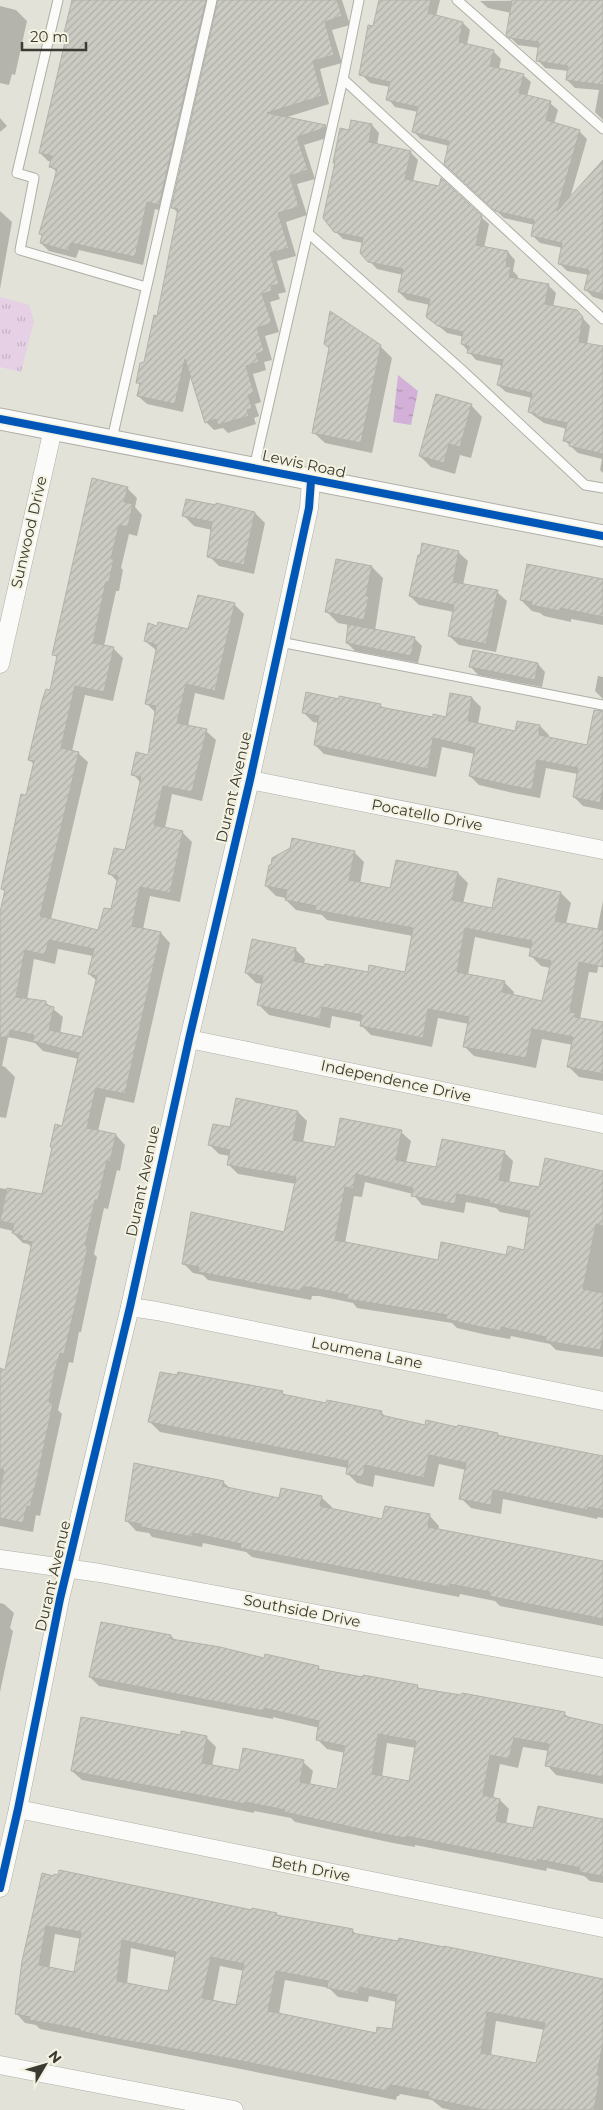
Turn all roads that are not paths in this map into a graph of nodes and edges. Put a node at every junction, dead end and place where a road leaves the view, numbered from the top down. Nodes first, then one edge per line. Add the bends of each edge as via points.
1 (58, 0) edge
2 (212, 0) edge
3 (359, 0) edge
4 (457, 0) edge
5 (343, 79) junction
6 (603, 129) edge
7 (308, 233) junction
8 (146, 286) junction
9 (603, 319) edge
10 (0, 419) edge
11 (53, 429) junction
12 (112, 439) junction
13 (254, 468) junction
14 (311, 481) junction
15 (603, 488) edge
16 (603, 536) edge
17 (280, 642) junction
18 (0, 664) edge
19 (603, 705) edge
20 (250, 780) junction
21 (603, 850) edge
22 (189, 1039) junction
23 (603, 1124) edge
24 (130, 1307) junction
25 (603, 1401) edge
26 (0, 1559) edge
27 (68, 1569) junction
28 (603, 1668) edge
29 (18, 1809) junction
30 (0, 1888) edge
31 (603, 1928) edge
32 (0, 2065) edge
33 (234, 2110) edge

1 - 8 lane via 17,174 34,178 20,250
2 - 8 lane
3 - 5 lane
4 - 6 lane
5 - 7 lane
5 - 9 lane
7 - 13 lane
7 - 15 lane via 585,485
8 - 12 lane
10 - 11 street, Lewis Road
11 - 12 street, Lewis Road
11 - 18 street, Sunwood Drive
12 - 13 street, Lewis Road
13 - 14 street, Lewis Road
14 - 16 street, Lewis Road
14 - 17 street, Durant Avenue via 309,508
17 - 19 lane
17 - 20 street, Durant Avenue
20 - 21 street, Pocatello Drive
20 - 22 street, Durant Avenue
22 - 23 street, Independence Drive
22 - 24 street, Durant Avenue
24 - 25 street, Loumena Lane
24 - 27 street, Durant Avenue
26 - 27 street, Southside Drive
27 - 28 street, Southside Drive
27 - 29 street, Durant Avenue
29 - 30 street, Durant Avenue
29 - 31 street, Beth Drive
32 - 33 street

